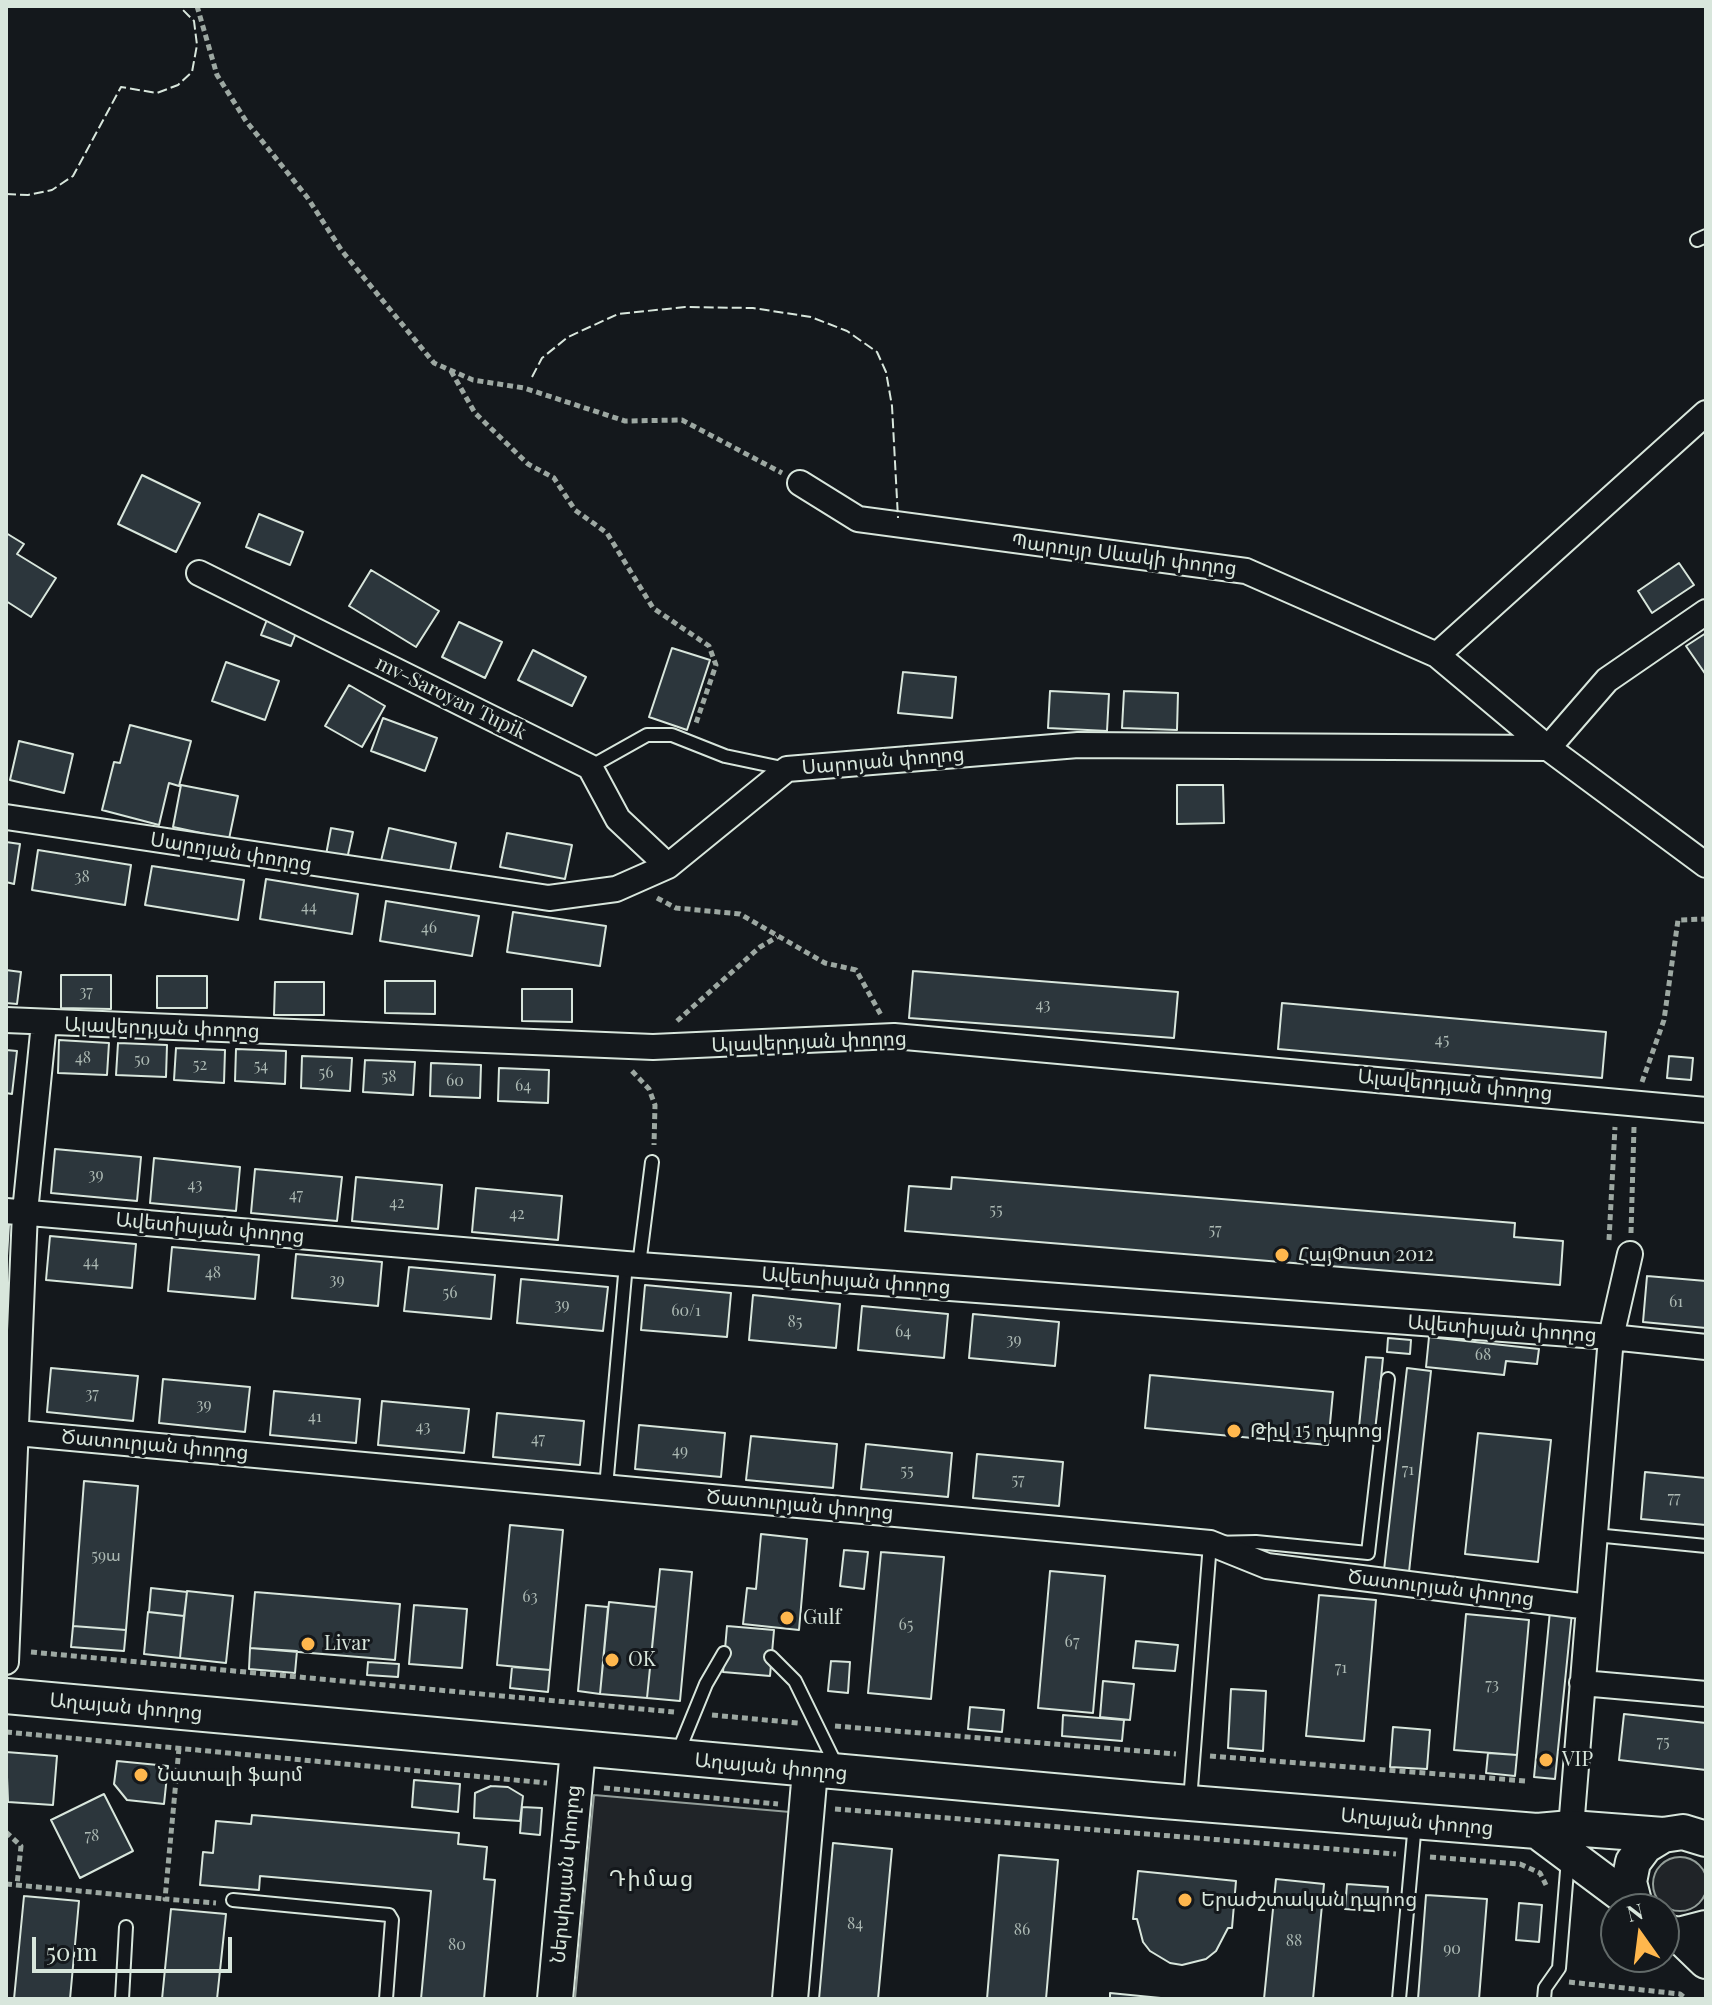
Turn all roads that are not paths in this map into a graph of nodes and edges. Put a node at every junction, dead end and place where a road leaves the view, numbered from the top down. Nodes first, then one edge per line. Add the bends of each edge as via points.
1 (1706, 413) edge
2 (800, 483) road end
3 (199, 573) dead end
4 (1706, 612) edge
5 (1437, 655) junction
6 (1548, 748) junction
7 (590, 767) junction
8 (787, 769) junction
9 (6, 817) edge
10 (1706, 865) edge
11 (668, 866) junction
12 (6, 1020) edge
13 (44, 1023) junction
14 (1706, 1110) edge
15 (653, 1156) road end
16 (16, 1211) edge
17 (1620, 1253) road end
18 (633, 1264) junction
19 (1611, 1337) junction
20 (1706, 1347) edge
21 (1388, 1379) dead end
22 (12, 1433) edge
23 (606, 1487) junction
24 (1595, 1535) junction
25 (1210, 1543) junction
26 (1706, 1546) edge
27 (1589, 1607) junction
28 (7, 1650) edge
29 (724, 1653) dead end
30 (771, 1657) dead end
31 (6, 1662) edge
32 (1582, 1683) junction
33 (1706, 1694) edge
34 (6, 1696) edge
35 (578, 1749) junction
36 (676, 1758) junction
37 (825, 1772) junction
38 (1189, 1803) junction
39 (1416, 1822) junction
40 (1663, 1835) junction
41 (1705, 1838) edge
42 (1570, 1842) junction
43 (1621, 1893) edge
44 (1631, 1893) edge
45 (233, 1900) dead end
46 (126, 1927) dead end
47 (1683, 1932) edge
48 (1706, 1961) edge
49 (122, 1999) edge
50 (386, 1999) edge
51 (555, 1999) edge
52 (790, 1999) edge
53 (1399, 1999) edge
54 (1544, 1999) edge

1 - 5 street
2 - 5 street, Պարույր Սևակի փողոց via 858,519 1246,571
3 - 7 street, mv-Saroyan Tupik
4 - 6 street via 1607,680
5 - 6 street, Պարույր Սևակի փողոց
6 - 8 street, Սարոյան փողոց via 1078,745
6 - 10 street, Պարույր Սևակի փողոց
7 - 8 lane via 647,735 672,735 725,756
7 - 11 street via 618,819
8 - 11 street, Սարոյան փողոց
9 - 11 street, Սարոյան փողոց via 549,898 616,889
12 - 13 street, Ալավերդյան փողոց
13 - 14 street, Ալավերդյան փողոց via 653,1047 894,1036
13 - 16 street
15 - 18 lane
16 - 18 street, Ավետիսյան փողոց
16 - 22 street
17 - 19 street
18 - 19 street, Ավետիսյան փողոց
18 - 23 lane
19 - 20 street, Ավետիսյան փողոց
19 - 24 street
21 - 25 lane via 1368,1553
22 - 23 street, Ծատուրյան փողոց
22 - 28 street
23 - 25 street, Ծատուրյան փողոց
24 - 26 lane
24 - 27 street
25 - 27 street, Ծատուրյան փողոց via 1267,1566
25 - 38 lane
27 - 32 street
28 - 31 street
29 - 36 lane
30 - 37 lane via 795,1681 819,1725
32 - 33 street
32 - 42 street
34 - 35 main road, Աղայան փողոց
35 - 36 main road, Աղայան փողոց
35 - 51 main road, Ներսիսյան փողոց
36 - 37 main road, Աղայան փողոց
37 - 38 main road, Աղայան փողոց
37 - 52 main road via 806,1807
38 - 39 main road, Աղայան փողոց
39 - 42 main road, Աղայան փողոց via 1537,1831
39 - 53 lane
40 - 41 main road via 1683,1832
40 - 42 main road
40 - 44 main road via 1633,1862
42 - 43 main road, Աղայան փողոց
42 - 54 lane via 1559,1968
45 - 50 lane via 389,1915
46 - 49 lane
47 - 48 main road

